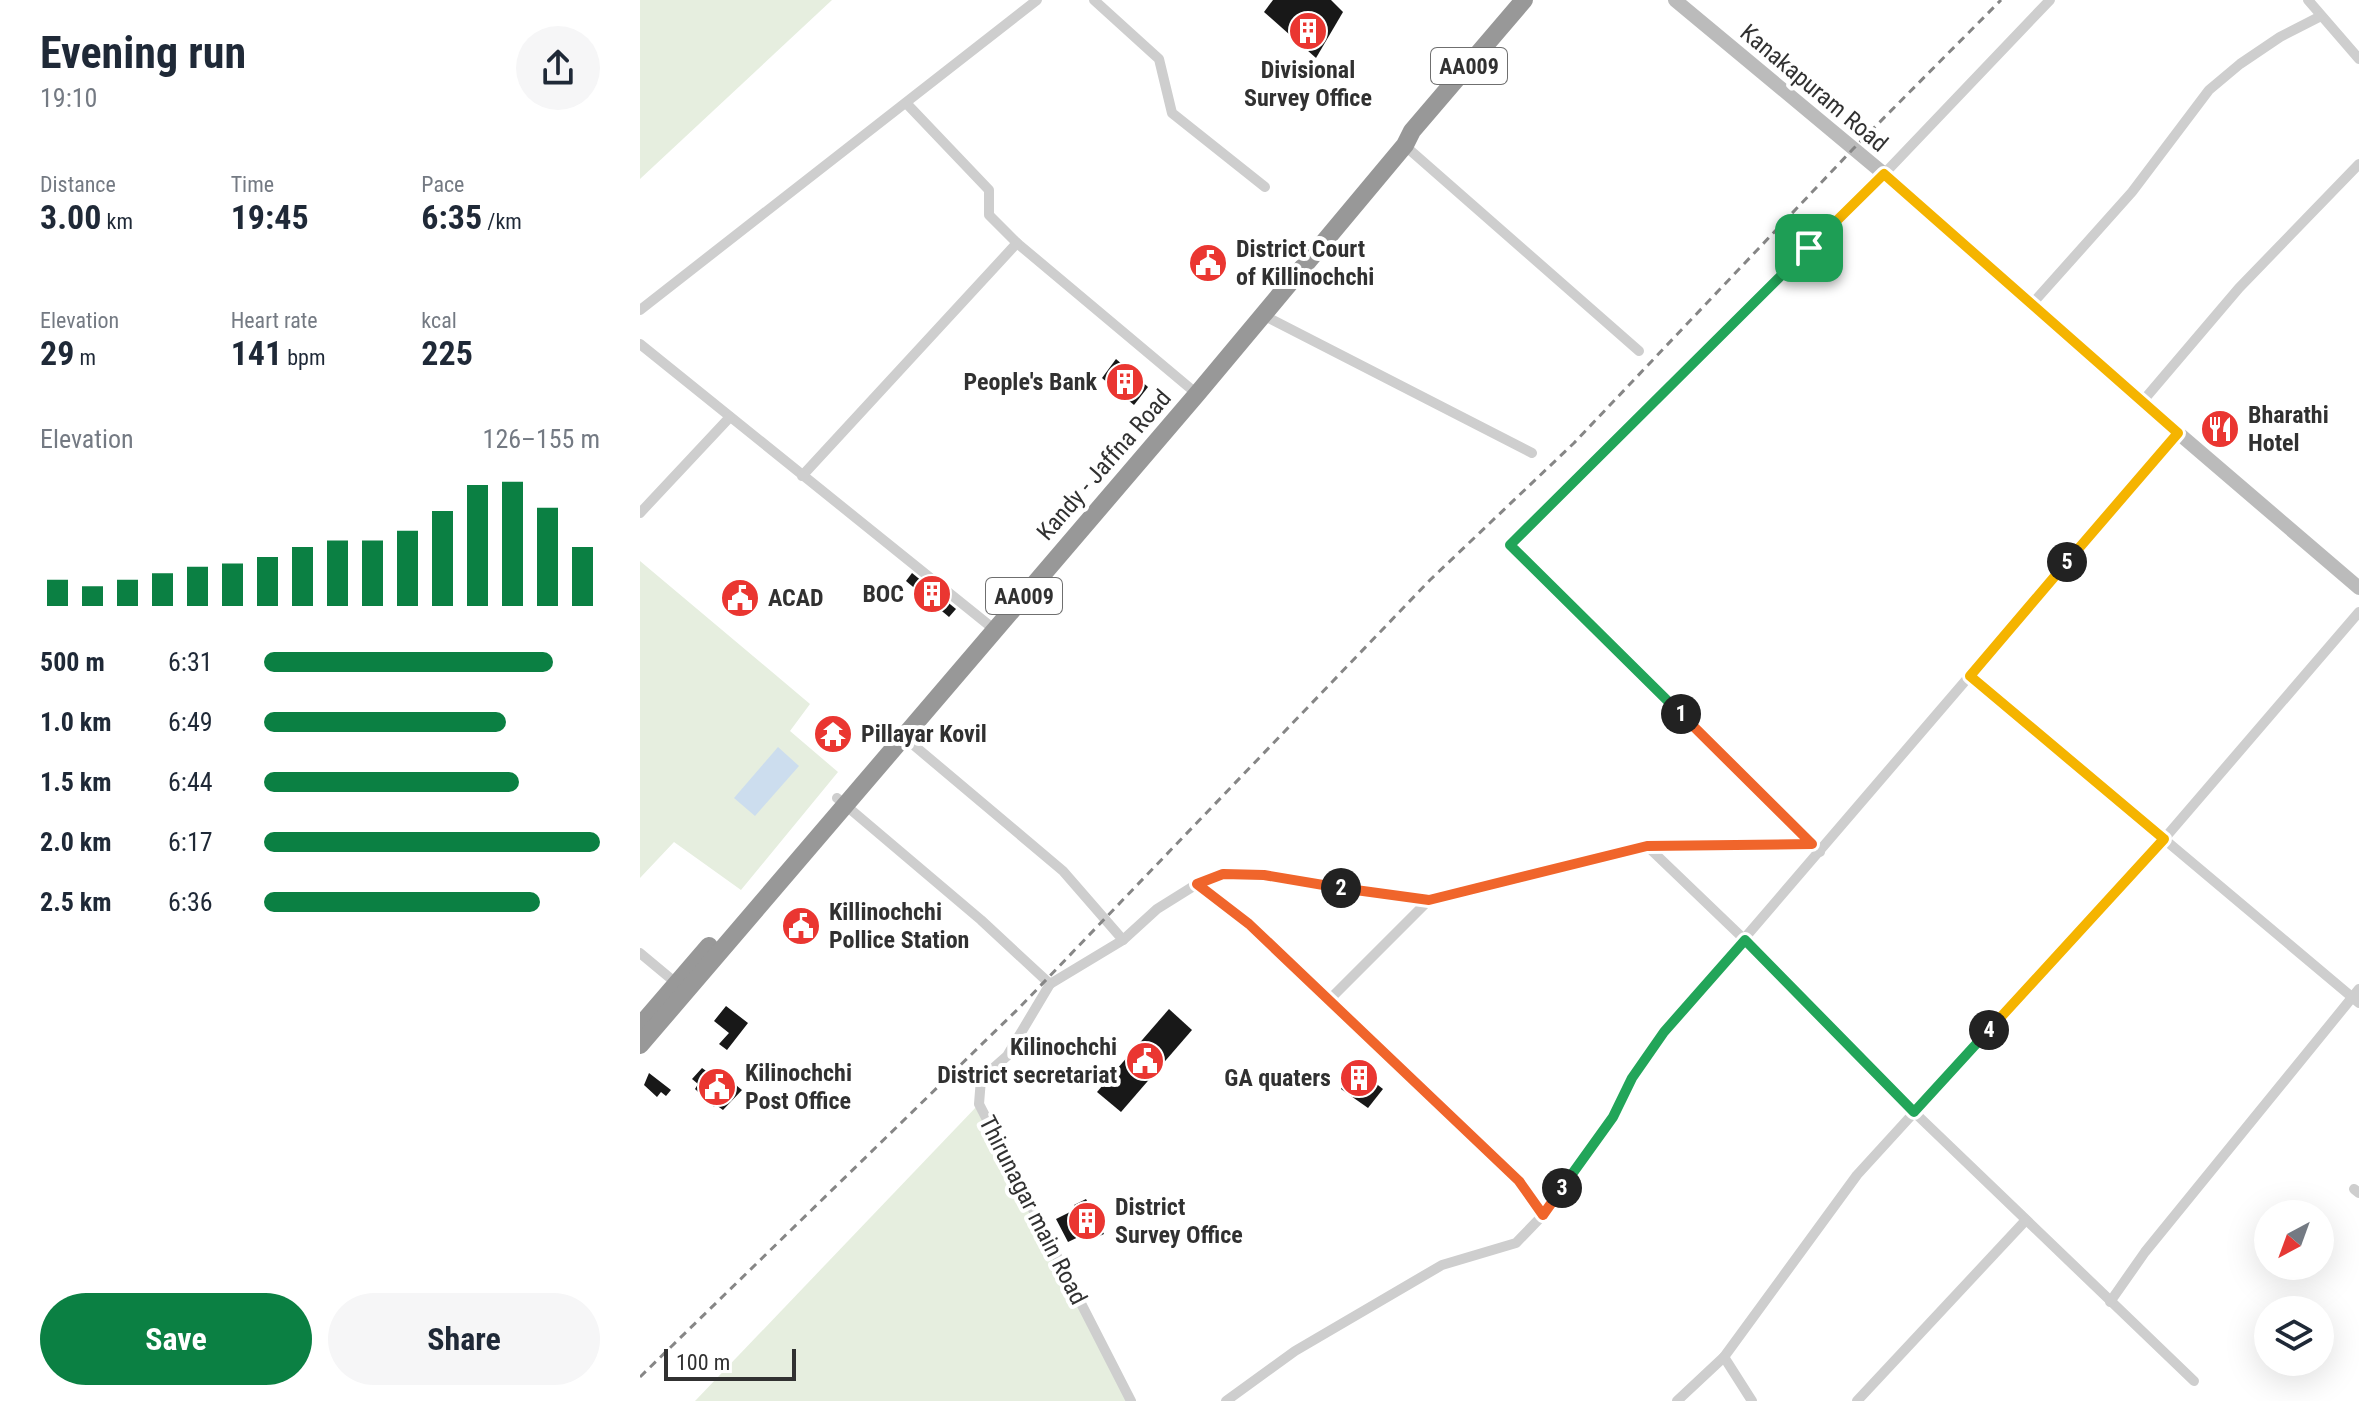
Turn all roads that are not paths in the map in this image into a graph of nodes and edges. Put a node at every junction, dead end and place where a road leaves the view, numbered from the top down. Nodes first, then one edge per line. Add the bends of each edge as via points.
1 (1037, 0) edge
2 (1094, 0) edge
3 (1524, 0) edge
4 (1675, 0) edge
5 (2050, 0) edge
6 (2308, 0) edge
7 (2321, 16) junction
8 (2359, 59) edge
9 (907, 104) junction
10 (1405, 138) junction
11 (2359, 164) edge
12 (1884, 174) junction
13 (1265, 187) dead end
14 (1017, 243) junction
15 (2032, 304) junction
16 (640, 310) edge
17 (1263, 315) junction
18 (640, 344) edge
19 (1639, 351) dead end
20 (1192, 390) junction
21 (2142, 402) junction
22 (730, 417) junction
23 (2178, 433) junction
24 (1532, 453) dead end
25 (802, 476) junction
26 (640, 513) edge
27 (2359, 588) edge
28 (2359, 612) edge
29 (990, 627) junction
30 (1970, 676) junction
31 (904, 737) junction
32 (841, 801) junction
33 (2164, 839) junction
34 (1647, 846) junction
35 (1816, 848) junction
36 (1197, 884) junction
37 (1429, 900) junction
38 (1123, 940) junction
39 (1745, 940) junction
40 (640, 953) edge
41 (676, 983) junction
42 (1050, 984) junction
43 (2357, 997) edge
44 (1329, 1000) junction
45 (640, 1026) edge
46 (640, 1045) edge
47 (1914, 1112) junction
48 (1543, 1215) junction
49 (2026, 1220) junction
50 (2110, 1302) junction
51 (1724, 1357) junction
52 (2194, 1381) dead end
53 (1131, 1401) edge
54 (1226, 1401) edge
55 (1677, 1401) edge
56 (1752, 1401) edge
57 (1857, 1401) edge

1 - 9 street
2 - 13 street via 1159,59 1172,113
3 - 10 highway, Kandy - Jaffna Road / AA009
4 - 12 street, Kanakapuram Road
5 - 12 street
6 - 7 street
7 - 8 street
7 - 15 street via 2280,37 2209,90 2132,192
9 - 14 street via 989,190 989,215
9 - 16 street
10 - 17 highway, Kandy - Jaffna Road / AA009
10 - 19 street
10 - 20 highway, Kandy - Jaffna Road / AA009
11 - 21 street via 2239,288
12 - 15 street, Kanakapuram Road
12 - 35 street via 1510,545
14 - 20 street
14 - 25 street
15 - 21 street, Kanakapuram Road
17 - 20 highway, Kandy - Jaffna Road / AA009
17 - 24 street
18 - 22 street
20 - 29 highway, Kandy - Jaffna Road / AA009
21 - 23 street, Kanakapuram Road
22 - 25 street
22 - 26 street
23 - 27 street, Kanakapuram Road
23 - 30 street
25 - 29 street
28 - 33 street
29 - 31 highway, Kandy - Jaffna Road / AA009
29 - 32 highway, Kandy - Jaffna Road / AA009
30 - 33 street
30 - 35 street
31 - 32 highway, Kandy - Jaffna Road / AA009
31 - 38 street via 1063,871
32 - 41 highway, Kandy - Jaffna Road / AA009
32 - 42 street
32 - 46 highway, Kandy - Jaffna Road / AA009
33 - 43 street
33 - 47 street
34 - 35 street
34 - 37 street
34 - 39 street
35 - 39 street
36 - 37 street via 1223,874 1264,875
36 - 38 street via 1157,909
36 - 44 street via 1249,924
37 - 44 street
38 - 42 street
39 - 47 street
39 - 48 street via 1664,1032 1613,1117
40 - 41 street
41 - 45 highway, Kandy - Jaffna Road / AA009
42 - 53 street, Thirunagar main Road via 1007,1056 981,1079 979,1104
43 - 50 street via 2145,1252
44 - 48 street via 1519,1181
47 - 49 street
47 - 51 street via 1857,1175
48 - 54 street via 1516,1243 1442,1265 1295,1351
49 - 50 street
49 - 57 street
50 - 52 street
51 - 55 street
51 - 56 street

